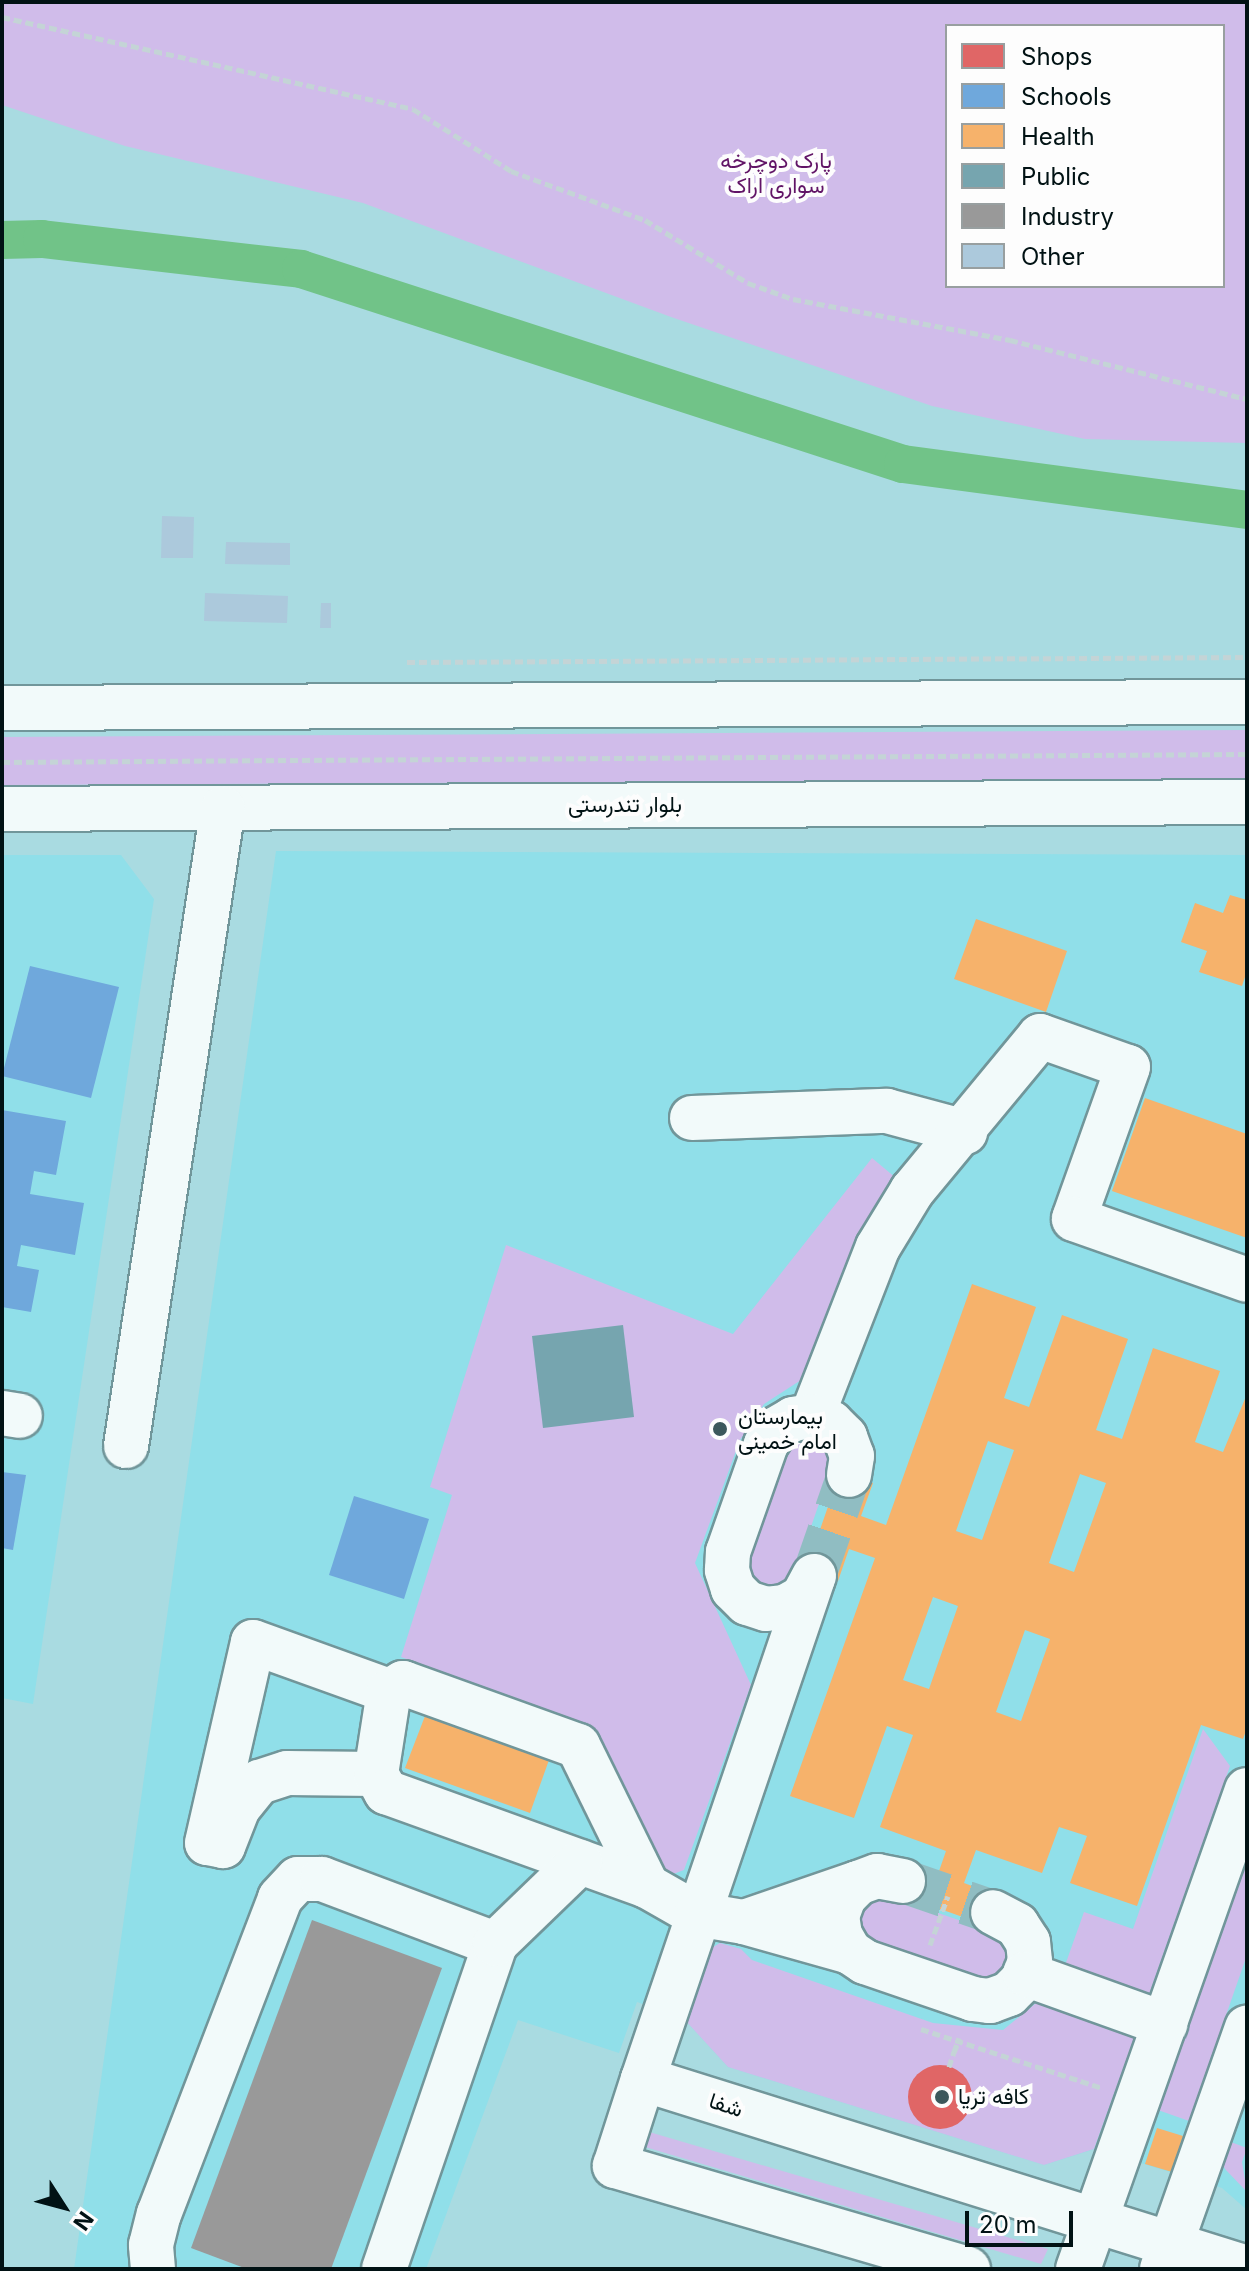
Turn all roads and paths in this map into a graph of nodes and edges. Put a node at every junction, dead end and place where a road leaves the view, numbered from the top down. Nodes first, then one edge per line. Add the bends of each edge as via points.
1 (2, 17) edge
2 (1247, 399) edge
3 (1247, 657) edge
4 (401, 662) dead end
5 (1247, 702) edge
6 (2, 708) edge
7 (1247, 754) edge
8 (2, 762) edge
9 (1247, 802) edge
10 (223, 808) junction
11 (2, 809) edge
12 (692, 1118) dead end
13 (965, 1132) junction
14 (1247, 1280) edge
15 (812, 1416) junction
16 (126, 1446) dead end
17 (849, 1475) tunnel mouth
18 (747, 1603) junction
19 (779, 1681) junction
20 (389, 1691) junction
21 (376, 1774) junction
22 (1247, 1790) edge
23 (580, 1862) junction
24 (903, 1881) tunnel mouth
25 (858, 1883) junction
26 (647, 1886) junction
27 (948, 1896) dead end
28 (993, 1912) tunnel mouth
29 (696, 1914) junction
30 (744, 1922) junction
31 (495, 1944) junction
32 (850, 1952) junction
33 (1025, 1974) junction
34 (918, 1980) junction
35 (1165, 2024) junction
36 (1247, 2027) edge
37 (921, 2029) dead end
38 (954, 2052) dead end
39 (949, 2067) dead end
40 (643, 2079) junction
41 (1138, 2099) junction
42 (1095, 2221) junction
43 (1166, 2257) edge
44 (955, 2267) edge
45 (1247, 2268) edge
46 (153, 2269) edge
47 (384, 2269) edge
48 (1078, 2269) edge

1 - 2 path via 413,109 511,171 645,220 748,283 793,299 1010,340
3 - 4 path
5 - 6 street
7 - 8 path
9 - 10 street, بلوار تندرستی
10 - 11 street, بلوار تندرستی
10 - 16 street
12 - 13 street via 887,1111
13 - 14 street via 1040,1036 1128,1067 1074,1219
13 - 15 street via 912,1191 878,1247
15 - 17 street via 831,1423 845,1437 852,1456
15 - 18 street via 776,1429 766,1444 728,1552 733,1589
18 - 19 street
18 - 19 street via 785,1607 803,1597 814,1577
19 - 29 street
20 - 21 street
20 - 21 street via 253,1642 207,1843 223,1846 238,1808 259,1782 287,1773
20 - 26 street via 403,1683 578,1746
21 - 23 street via 386,1792
22 - 35 street
23 - 26 street
23 - 31 street
24 - 25 street via 877,1876
25 - 30 street
25 - 32 street via 844,1897 837,1916
26 - 29 street
27 - 34 path
28 - 33 street via 1017,1925 1028,1942
29 - 30 street
29 - 40 street
30 - 32 street
31 - 46 street via 322,1879 298,1879 280,1898 159,2214 151,2245
31 - 47 street
32 - 34 street
33 - 34 street via 1009,1994 990,2001
33 - 35 street
35 - 41 street
36 - 43 street
37 - 41 path
38 - 39 path
40 - 42 street, شفا
40 - 44 street via 615,2166
41 - 42 street
42 - 43 street, شفا
42 - 48 street
43 - 45 street, شفا

